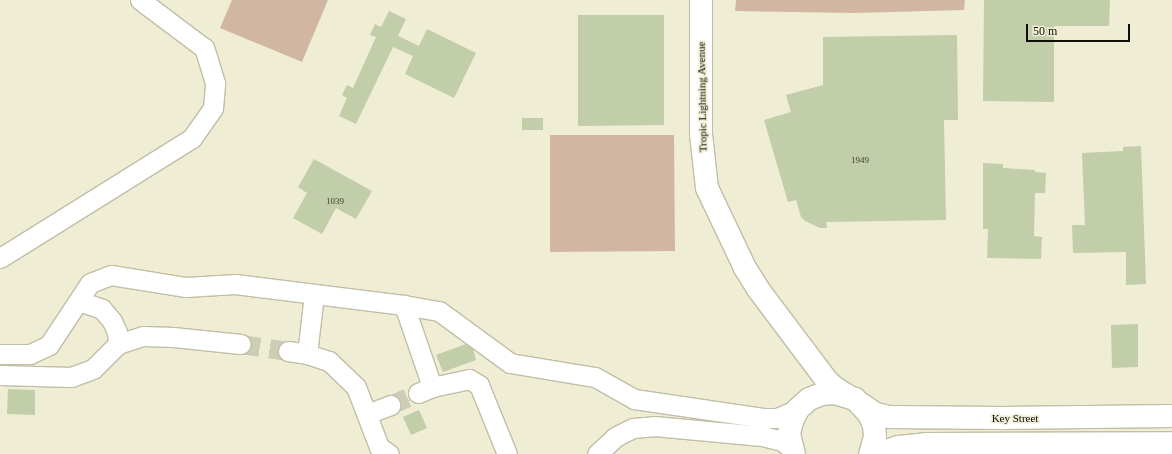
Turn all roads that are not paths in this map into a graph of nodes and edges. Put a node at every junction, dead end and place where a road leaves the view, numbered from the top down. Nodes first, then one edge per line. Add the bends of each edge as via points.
1 (140, 0) edge
2 (701, 0) edge
3 (0, 258) edge
4 (314, 294) junction
5 (79, 301) junction
6 (404, 305) junction
7 (118, 344) junction
8 (241, 344) tunnel mouth
9 (0, 354) edge
10 (810, 356) junction
11 (0, 375) edge
12 (855, 400) junction
13 (804, 404) junction
14 (390, 405) tunnel mouth
15 (367, 414) junction
16 (1172, 416) edge
17 (1172, 443) edge
18 (792, 451) edge
19 (389, 454) edge
20 (507, 454) edge
21 (597, 454) edge
22 (870, 454) edge
23 (878, 454) edge

1 - 3 street via 204,48 216,83 213,108 192,138
2 - 10 main road, Tropic Lightning Avenue via 701,134 707,188 745,268 758,289
4 - 5 street via 235,284 186,286 111,275 90,284
4 - 6 street
4 - 15 street via 298,353 329,361 356,387
5 - 7 street via 102,309 112,321 117,332
5 - 9 street via 49,345 30,354
6 - 13 street via 439,311 510,363 595,377 634,399 765,418 776,418
6 - 20 street via 425,390 469,378 479,385
7 - 8 street via 143,336
7 - 11 street via 93,369 71,378
10 - 12 main road, Tropic Lightning Avenue via 827,381
10 - 13 main road via 815,372 815,387
12 - 13 main road via 835,393 822,394
12 - 16 main road, Key Street via 876,414 890,417
12 - 22 main road via 869,414 874,425 875,437
13 - 18 main road via 792,421 789,434
14 - 15 street
15 - 19 street via 380,447
17 - 23 main road via 926,444 898,446
18 - 21 street via 782,441 762,436 654,426 633,428 615,437

